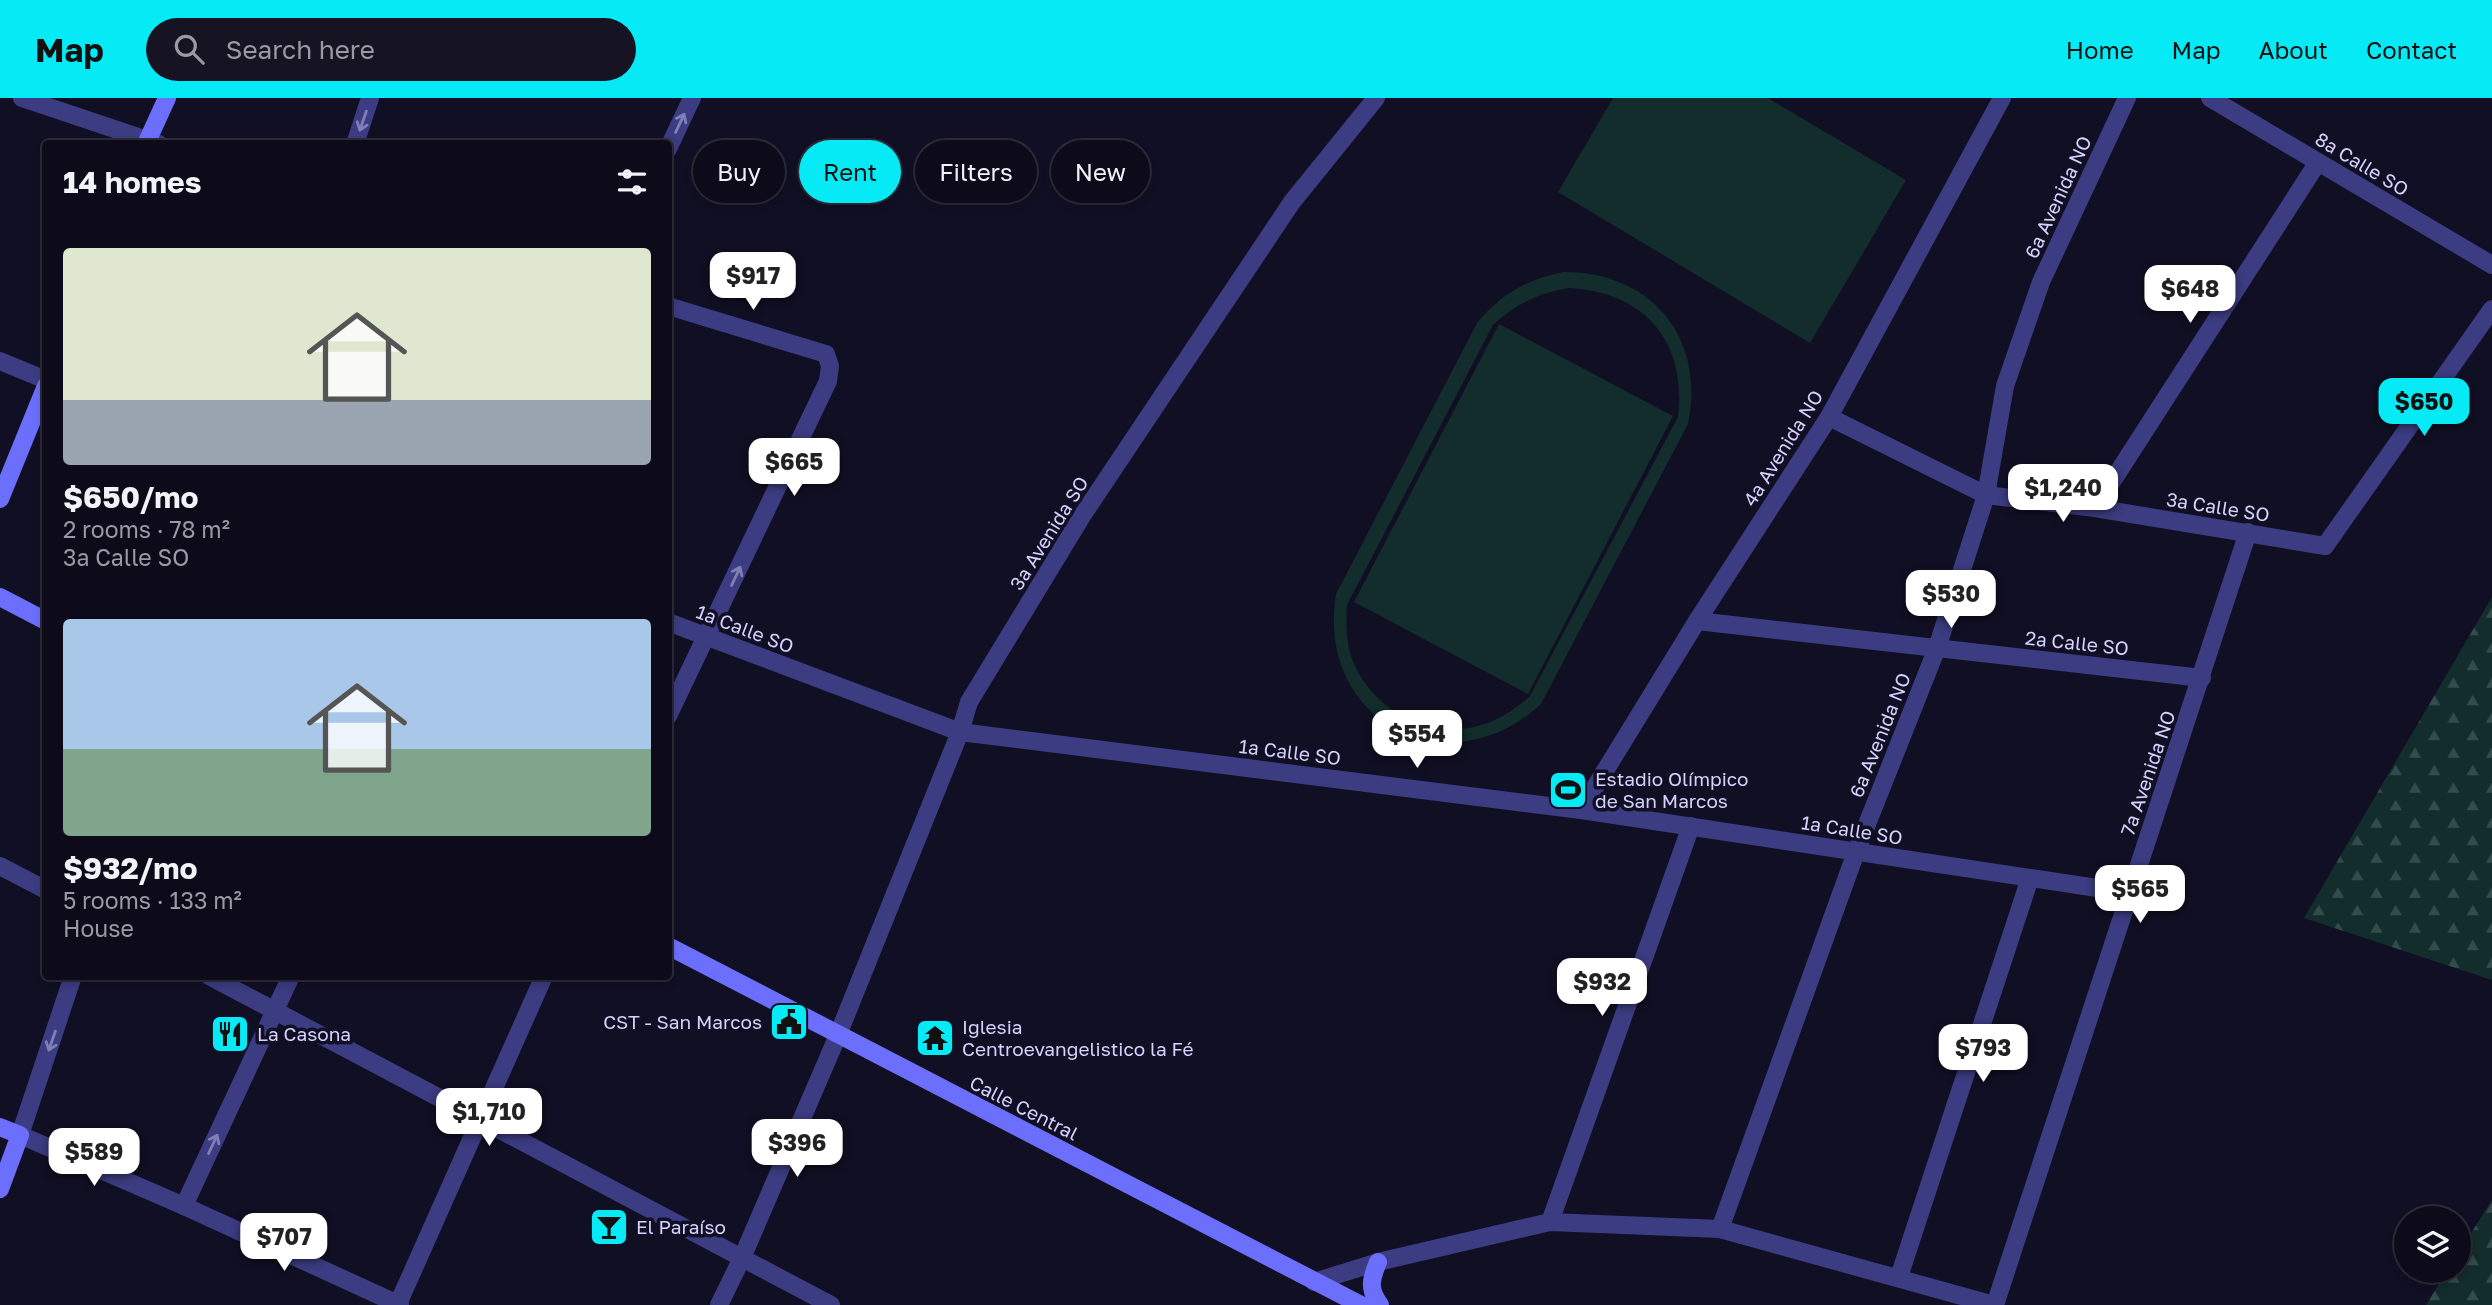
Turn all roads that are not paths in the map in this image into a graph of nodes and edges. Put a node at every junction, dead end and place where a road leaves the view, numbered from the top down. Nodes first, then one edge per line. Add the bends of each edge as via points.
1 (22, 98) edge
2 (167, 98) edge
3 (370, 98) edge
4 (692, 98) edge
5 (1376, 98) edge
6 (2002, 98) edge
7 (2127, 98) edge
8 (2210, 98) edge
9 (145, 140) edge
10 (152, 140) edge
11 (356, 140) edge
12 (672, 140) edge
13 (2319, 162) junction
14 (2492, 265) edge
15 (672, 307) edge
16 (2492, 309) edge
17 (0, 361) edge
18 (42, 378) edge
19 (42, 396) edge
20 (1829, 417) junction
21 (1986, 495) junction
22 (0, 499) edge
23 (2095, 508) junction
24 (2248, 533) junction
25 (0, 597) edge
26 (42, 619) edge
27 (1697, 621) junction
28 (672, 624) edge
29 (707, 638) junction
30 (1937, 648) junction
31 (2202, 678) junction
32 (672, 708) edge
33 (960, 732) junction
34 (1581, 810) junction
35 (1691, 826) junction
36 (1856, 852) junction
37 (0, 866) edge
38 (2030, 878) junction
39 (42, 888) edge
40 (2130, 893) junction
41 (672, 948) edge
42 (73, 980) edge
43 (216, 980) edge
44 (289, 980) edge
45 (542, 980) edge
46 (276, 1012) junction
47 (838, 1035) junction
48 (481, 1120) junction
49 (0, 1127) edge
50 (20, 1135) junction
51 (0, 1189) edge
52 (184, 1206) junction
53 (1549, 1222) junction
54 (1720, 1228) junction
55 (742, 1258) junction
56 (1378, 1262) junction
57 (1899, 1277) junction
58 (1314, 1282) junction
59 (399, 1304) edge
60 (719, 1305) edge
61 (831, 1305) edge
62 (1361, 1305) edge
63 (1380, 1305) edge
64 (1995, 1305) edge

1 - 9 street
2 - 10 main road
3 -> 11 street
12 -> 4 street
5 - 33 street, 3a Avenida SO via 1292,202 1088,507 969,702
6 - 20 street, 4a Avenida NO
7 - 21 street, 6a Avenida NO via 2041,282 2005,386
8 - 13 street, 8a Calle SO
13 - 14 street, 8a Calle SO
13 - 23 street
29 -> 15 street via 828,381 830,366 826,354
16 - 24 street, 3a Calle SO via 2325,546
17 - 18 street
19 - 22 main road
20 - 21 street, 3a Calle SO
20 - 27 street, 4a Avenida NO
21 - 23 street, 3a Calle SO
21 - 30 street, 6a Avenida NO
23 - 24 street, 3a Calle SO
24 - 31 street, 7a Avenida NO
25 - 26 main road
27 - 30 street, 2a Calle SO
27 - 34 street, 4a Avenida NO
28 - 29 street, 1a Calle SO
29 - 32 street
29 - 33 street, 1a Calle SO
30 - 31 street, 2a Calle SO
30 - 36 street, 6a Avenida NO
31 - 40 street, 7a Avenida NO
33 - 34 street, 1a Calle SO
33 - 47 street, 3a Avenida SO
34 - 35 street, 1a Calle SO
35 - 36 street, 1a Calle SO
35 - 53 street
36 - 38 street, 1a Calle SO
36 - 54 street, 6a Avenida NO
37 - 39 street
38 - 40 street, 1a Calle SO
38 - 57 street
40 - 64 street, 7a Avenida NO
41 - 47 main road, Calle Central
42 -> 50 street
43 - 46 street
44 - 46 street
45 - 48 street
46 - 48 street
52 -> 46 street
47 - 55 street, 3a Avenida SO
47 - 58 main road, Calle Central
48 - 55 street
48 - 59 street
49 - 50 main road
50 - 51 main road
50 - 52 street
52 - 59 street
53 - 54 street
53 - 56 street
54 - 57 street
55 - 60 street, 3a Avenida SO
55 - 61 street
56 - 58 street
56 - 63 main road via 1370,1281
57 - 64 street
58 - 62 main road, Calle Central

